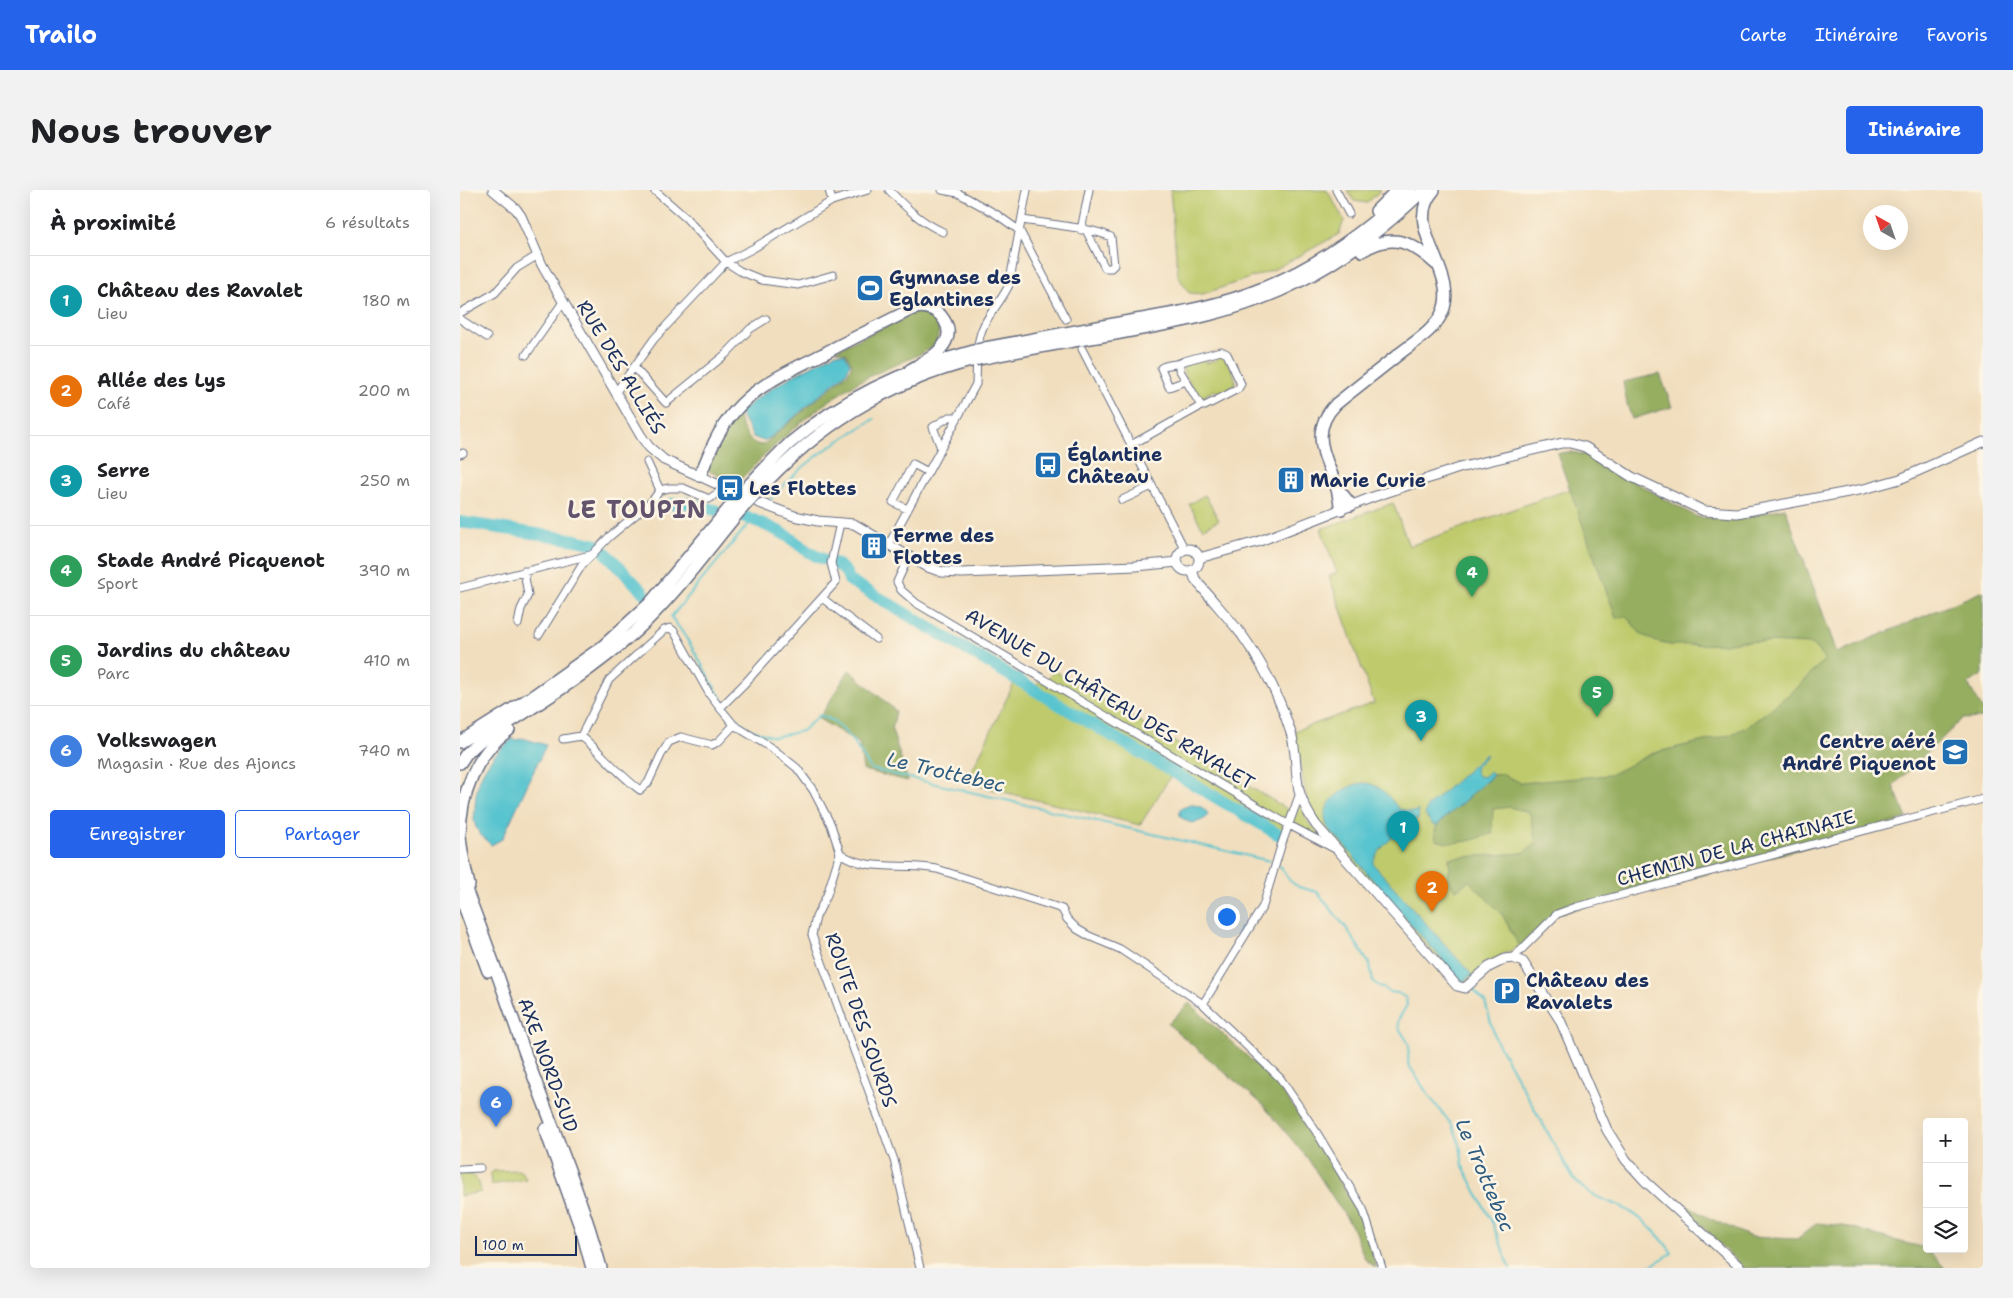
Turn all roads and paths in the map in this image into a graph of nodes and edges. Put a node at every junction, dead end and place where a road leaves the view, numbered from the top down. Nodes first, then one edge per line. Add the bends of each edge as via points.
1 (493, 190) edge
2 (654, 190) edge
3 (829, 190) edge
4 (868, 190) edge
5 (889, 190) edge
6 (942, 190) edge
7 (1027, 190) edge
8 (1089, 190) edge
9 (1336, 190) edge
10 (1397, 190) edge
11 (1410, 190) edge
12 (1424, 190) edge
13 (1434, 190) edge
14 (958, 192) edge
15 (832, 201) junction
16 (1349, 214) dead end
17 (1022, 220) junction
18 (1084, 230) junction
19 (1020, 231) junction
20 (943, 232) dead end
21 (538, 256) junction
22 (726, 262) junction
23 (1437, 266) junction
24 (1322, 270) junction
25 (833, 275) dead end
26 (1282, 280) junction
27 (563, 302) junction
28 (460, 314) edge
29 (460, 319) edge
30 (766, 319) dead end
31 (1066, 319) dead end
32 (487, 337) dead end
33 (1082, 349) dead end
34 (981, 354) junction
35 (526, 355) dead end
36 (1181, 363) junction
37 (634, 367) junction
38 (910, 370) junction
39 (1186, 381) junction
40 (616, 392) junction
41 (1201, 406) junction
42 (958, 417) junction
43 (1983, 442) edge
44 (1131, 445) junction
45 (942, 448) junction
46 (646, 462) dead end
47 (928, 472) junction
48 (700, 476) junction
49 (1152, 486) junction
50 (727, 488) joint
51 (660, 490) junction
52 (753, 494) junction
53 (1122, 500) dead end
54 (1346, 507) junction
55 (907, 509) junction
56 (734, 511) junction
57 (840, 523) junction
58 (889, 544) junction
59 (598, 550) junction
60 (1185, 550) junction
61 (909, 556) junction
62 (1199, 558) junction
63 (1178, 562) junction
64 (1192, 570) junction
65 (524, 571) junction
66 (460, 588) edge
67 (822, 598) junction
68 (518, 624) dead end
69 (539, 635) dead end
70 (876, 639) dead end
71 (553, 694) junction
72 (720, 708) junction
73 (734, 725) junction
74 (581, 736) junction
75 (563, 739) dead end
76 (460, 742) edge
77 (460, 764) edge
78 (1300, 793) junction
79 (1983, 799) edge
80 (1289, 825) junction
81 (1337, 850) junction
82 (840, 853) junction
83 (460, 875) edge
84 (460, 895) edge
85 (478, 918) junction
86 (1513, 958) junction
87 (1203, 1004) junction
88 (480, 1168) dead end
89 (460, 1169) edge
90 (592, 1268) edge
91 (601, 1268) edge
92 (920, 1268) edge
93 (1382, 1268) edge
94 (1741, 1268) edge

1 - 21 street, RUE DES ALLIÉS via 516,210
2 - 22 street via 686,218
3 - 15 street
4 - 15 street
5 - 20 street via 910,213
6 - 14 street
7 - 17 street
8 - 18 street
9 - 16 street
10 - 26 highway via 1344,237
11 - 26 highway via 1343,245
12 - 24 highway via 1357,248
13 - 23 highway via 1423,217
14 - 19 street
15 - 22 street
17 - 18 street
17 - 19 street
18 - 18 street via 1105,268 1111,268 1114,265 1112,237
19 - 31 street
19 - 42 street via 1009,285 984,325 976,384
21 - 27 street, RUE DES ALLIÉS
21 - 28 street via 517,268 495,293
22 - 25 street via 762,280 798,285
22 - 37 street via 654,339
23 - 24 highway via 1420,249 1405,242 1388,241 1373,244
23 - 54 highway via 1446,294 1438,321 1336,404 1326,416 1321,446
24 - 34 highway via 1267,296 1187,321
26 - 34 highway via 1213,305
27 - 35 street, RUE DES ALLIÉS
27 - 40 street, RUE DES ALLIÉS
29 - 32 street
30 - 37 street via 750,329 726,354 666,403
33 - 44 street
34 - 38 highway
34 - 52 highway via 899,385 864,404 796,452
36 - 39 street via 1179,369
36 - 39 street via 1163,366 1160,370 1169,387
36 - 41 street via 1223,351 1241,382 1238,389
37 - 40 street
38 - 48 highway via 936,353 948,338 944,319 927,308 917,307 908,311 761,387 724,425
38 - 52 highway via 829,414 790,443
39 - 41 street
40 - 48 street, RUE DES ALLIÉS via 649,447 664,460
41 - 44 street
42 - 45 street
42 - 45 street via 949,417 933,427
43 - 54 street via 1900,479 1737,513 1704,511 1678,500 1624,473 1585,447 1570,442 1459,468
44 - 49 street
45 - 47 street
46 - 51 street
47 - 55 street
47 - 55 street via 913,464 893,502
48 - 50 street, RUE DES ALLIÉS
49 - 53 street
49 - 60 street
50 - 51 street via 709,499 683,488
51 - 59 street
52 - 56 highway, bridge
52 - 57 street via 794,516
54 - 62 street via 1257,542
55 - 58 street
56 - 71 highway via 657,610 607,656
56 - 76 highway via 631,621 576,666
57 - 58 street via 859,527
57 - 67 street via 831,563 836,582
58 - 61 street
59 - 65 street
59 - 69 street via 582,565
60 - 62 street via 1194,550
60 - 63 street via 1180,553
61 - 63 street via 942,572 962,573
61 - 80 street, AVENUE DU CHÂTEAU DES RAVALET via 897,582 905,594
62 - 64 street
63 - 64 street via 1182,568
64 - 78 street via 1195,579 1242,636 1268,677 1291,732
65 - 66 street
65 - 68 street via 528,595
67 - 70 street
67 - 72 street
71 - 77 highway via 480,741
71 - 85 highway via 546,704 502,735 478,764 468,784 460,835
72 - 73 street
72 - 74 street via 670,628 609,680
73 - 74 street via 712,745 681,737 669,742 648,783 640,790 622,777
73 - 82 street via 797,768 831,825
74 - 75 street
78 - 80 street
78 - 81 street via 1307,812
79 - 86 street, CHEMIN DE LA CHAINAIE via 1576,907 1557,914
80 - 81 street, AVENUE DU CHÂTEAU DES RAVALET
80 - 87 street via 1263,906
81 - 86 street via 1457,986 1465,988 1489,967
82 - 87 street via 847,859 871,865 937,869 1053,906 1062,910 1077,929 1120,950
82 - 92 street, ROUTE DES SOURDS via 812,935 894,1160
83 - 85 highway, AXE NORD-SUD
84 - 90 highway, AXE NORD-SUD via 580,1226
85 - 91 highway, AXE NORD-SUD
86 - 94 street via 1523,962 1560,1020 1607,1130 1626,1160
87 - 93 street via 1280,1078 1363,1209
88 - 89 street

